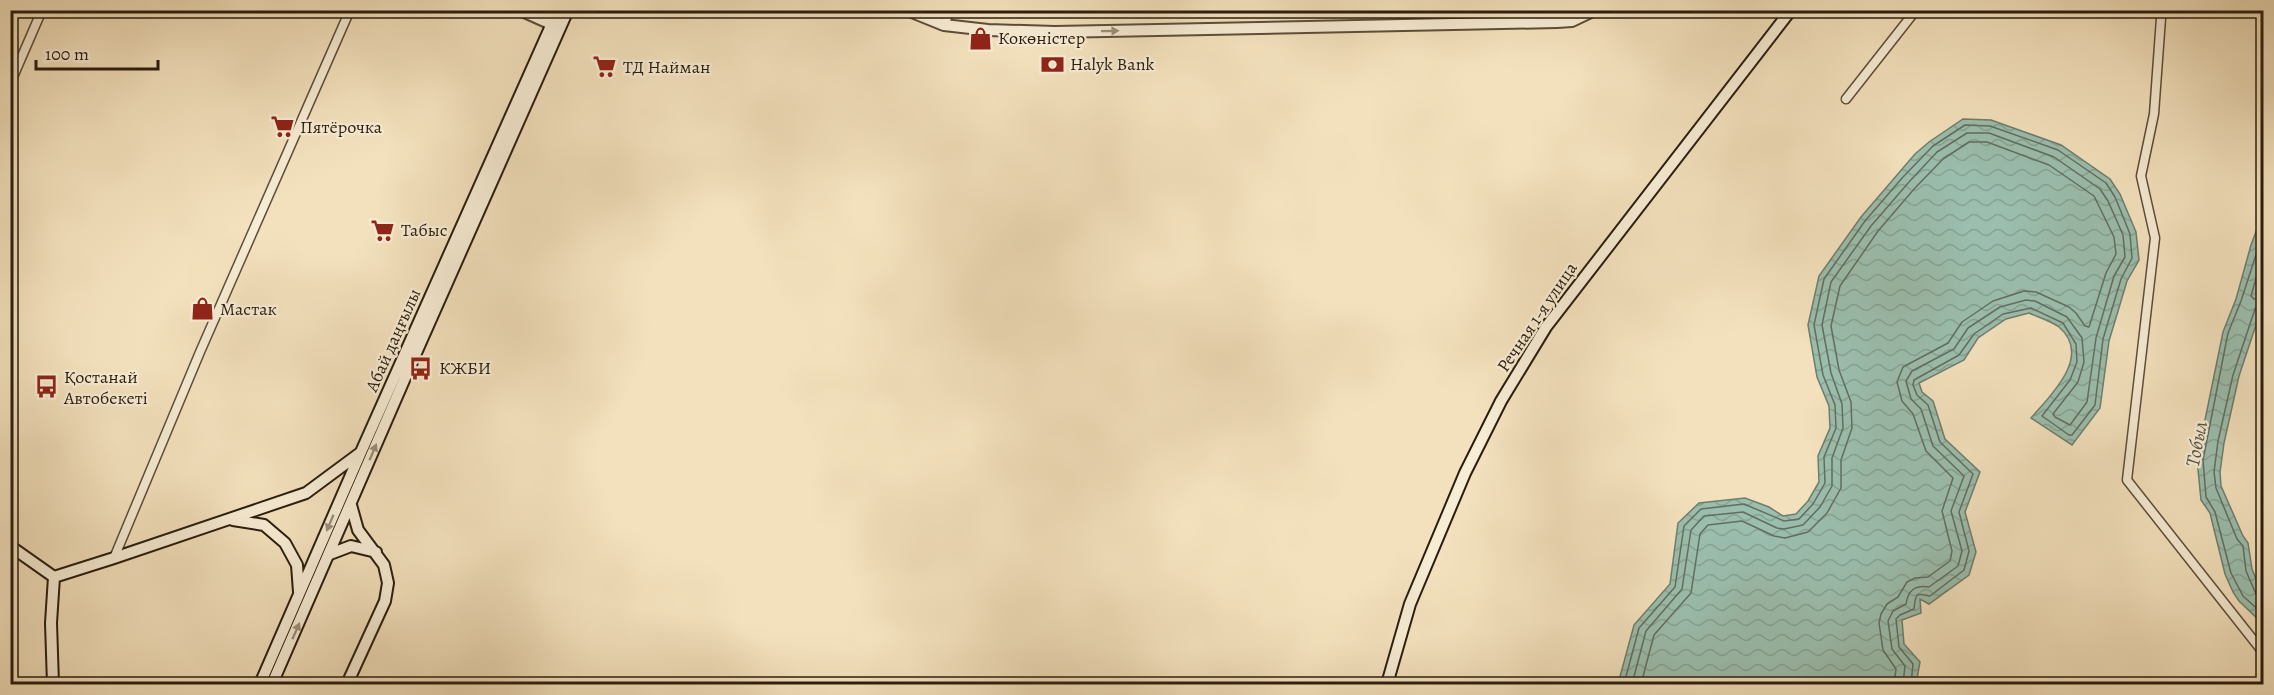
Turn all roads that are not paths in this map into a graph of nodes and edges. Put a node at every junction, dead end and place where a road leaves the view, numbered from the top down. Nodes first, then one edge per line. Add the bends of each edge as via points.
1 (42, 10) edge
2 (350, 10) edge
3 (520, 10) edge
4 (558, 10) edge
5 (568, 10) edge
6 (907, 10) edge
7 (950, 10) edge
8 (1595, 10) edge
9 (1791, 10) edge
10 (1916, 10) edge
11 (2158, 10) edge
12 (944, 25) junction
13 (556, 26) junction
14 (10, 84) edge
15 (1846, 99) dead end
16 (360, 452) junction
17 (351, 505) junction
18 (230, 520) junction
19 (10, 546) edge
20 (376, 552) junction
21 (330, 554) junction
22 (114, 558) junction
23 (54, 577) junction
24 (300, 594) junction
25 (2262, 651) dead end
26 (53, 684) edge
27 (260, 684) edge
28 (272, 684) edge
29 (347, 684) edge
30 (1387, 684) edge

1 - 14 street
2 - 22 street
3 - 13 main road
4 - 13 main road, Абай даңғылы
5 - 13 main road, Абай даңғылы
6 - 12 main road
7 - 12 street
12 -> 8 main road via 1055,32 1428,25 1572,21
9 - 30 main road, Речная 1-я улица via 1546,327 1506,392 1465,473 1410,604
10 - 15 street
11 - 25 street via 2161,18 2154,114 2141,176 2155,238 2127,480
13 - 16 main road, Абай даңғылы
17 -> 13 main road, Абай даңғылы
16 - 18 main road via 306,493
16 -> 24 main road, Абай даңғылы
17 - 20 main road via 358,530
17 - 21 main road, Абай даңғылы
18 - 22 main road
18 - 24 main road via 264,525 285,543 297,566
19 - 23 main road
20 - 21 main road via 351,546
20 - 29 main road via 388,583 385,601
28 -> 21 main road, Абай даңғылы
22 - 23 main road
23 - 26 main road
24 - 27 main road, Абай даңғылы

